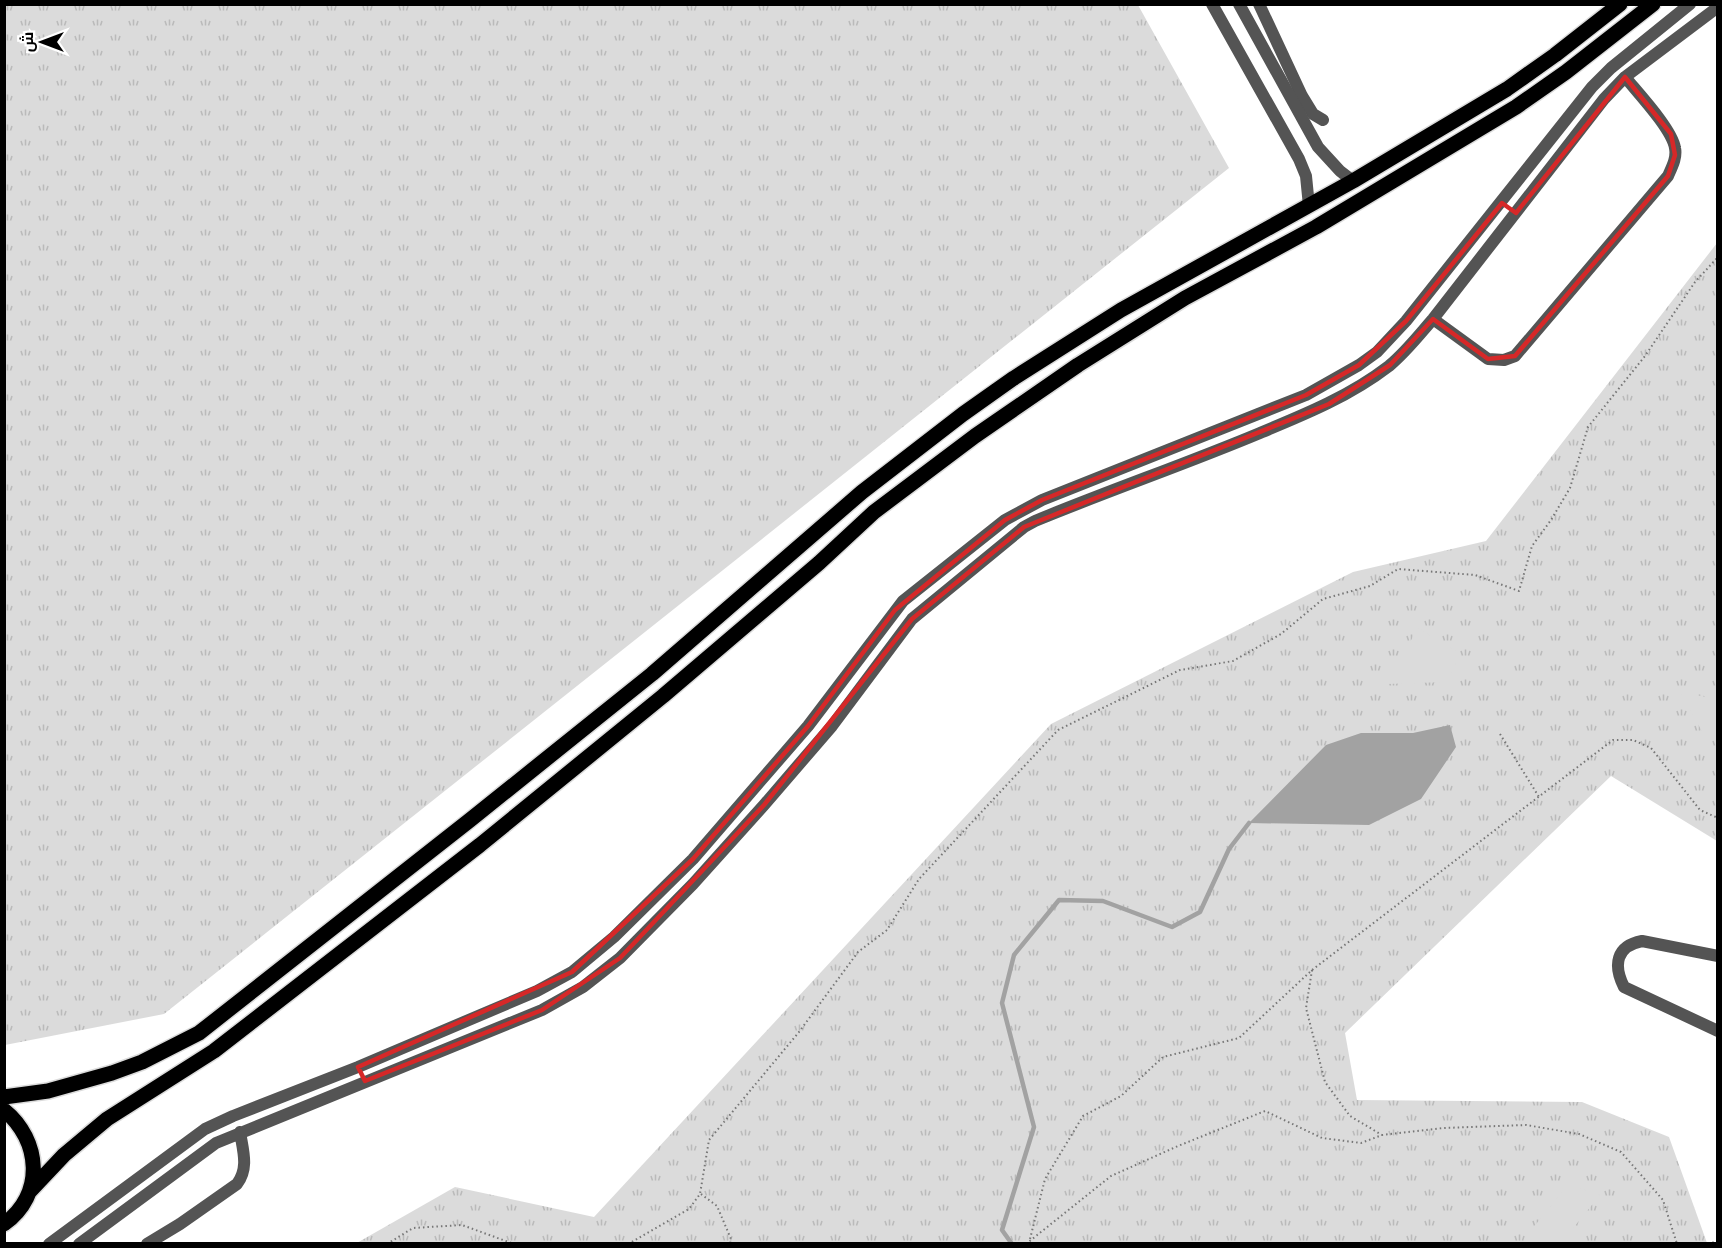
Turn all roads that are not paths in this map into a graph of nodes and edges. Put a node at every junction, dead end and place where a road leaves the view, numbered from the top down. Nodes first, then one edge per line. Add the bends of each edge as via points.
1 (1212, 4) edge
2 (1239, 4) edge
3 (1259, 4) edge
4 (1620, 4) edge
5 (1653, 4) edge
6 (1690, 4) edge
7 (1718, 7) edge
8 (1625, 77) junction
9 (1323, 120) dead end
10 (1353, 181) junction
11 (1502, 203) junction
12 (1309, 206) junction
13 (1516, 213) junction
14 (1433, 319) junction
15 (850, 673) junction
16 (864, 682) junction
17 (1718, 956) edge
18 (1718, 1031) edge
19 (358, 1067) junction
20 (365, 1081) junction
21 (4, 1097) edge
22 (4, 1110) edge
23 (240, 1132) junction
24 (30, 1191) junction
25 (4, 1224) edge
26 (80, 1243) edge
27 (49, 1244) edge
28 (147, 1244) edge

1 - 12 street via 1299,159
2 - 10 street via 1318,147
3 - 9 street via 1302,96 1313,114
4 - 10 main road via 1507,89
5 - 24 main road via 1515,107 1316,227 1185,298 975,436 874,512 663,696 480,845 214,1051 107,1119 64,1155
6 - 11 street via 1593,87
7 - 8 street
8 - 13 street
8 - 14 street via 1671,135 1676,155 1668,176 1515,356 1488,359
10 - 12 main road
11 - 13 street
11 - 15 street via 1406,321 1359,365 1306,395 1042,500 1005,520 903,601
12 - 21 main road via 1067,343 920,446 652,674 199,1033 112,1074 48,1091
13 - 14 street
14 - 16 street via 1390,365 1329,404 1024,527 912,619
15 - 16 street
15 - 19 street via 693,859 592,957 537,991
16 - 20 street via 832,726 693,884 583,987 542,1010
17 - 18 street via 1642,940 1630,943 1617,962 1624,987
19 - 20 street
19 - 27 street via 205,1129
20 - 23 street
22 - 24 main road via 23,1129 33,1152
23 - 26 street via 199,1154
23 - 28 street via 245,1166 237,1184
24 - 25 main road via 17,1213

